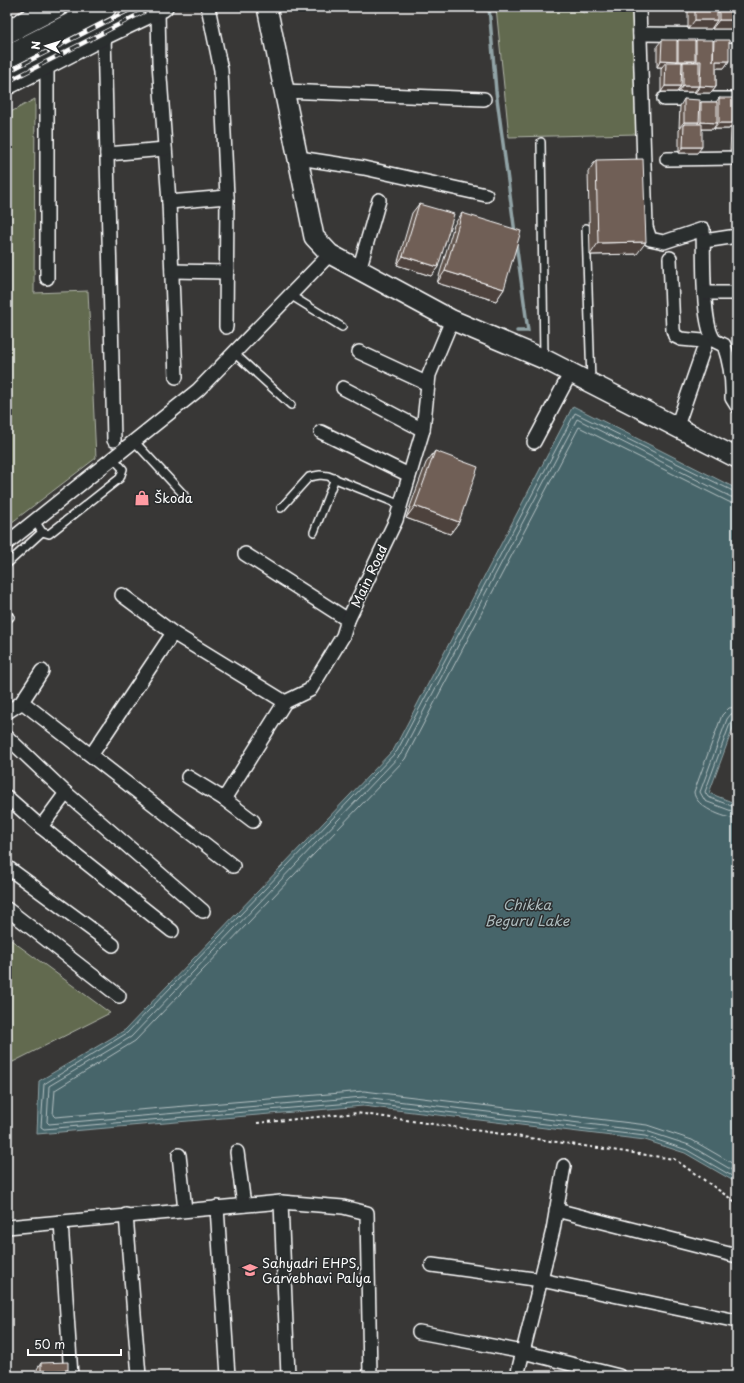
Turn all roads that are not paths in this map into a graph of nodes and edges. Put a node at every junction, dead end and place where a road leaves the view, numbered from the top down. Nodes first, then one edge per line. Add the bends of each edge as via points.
1 (38, 7) edge
2 (55, 7) edge
3 (86, 7) edge
4 (105, 7) edge
5 (208, 7) edge
6 (267, 7) edge
7 (639, 7) edge
8 (161, 8) edge
9 (7, 23) edge
10 (7, 32) edge
11 (640, 34) junction
12 (737, 34) edge
13 (104, 35) junction
14 (7, 48) edge
15 (7, 57) edge
16 (47, 66) junction
17 (7, 85) edge
18 (284, 91) junction
19 (484, 99) dead end
20 (737, 99) edge
21 (664, 100) dead end
22 (541, 142) dead end
23 (165, 149) junction
24 (107, 154) junction
25 (299, 158) junction
26 (737, 158) edge
27 (667, 159) dead end
28 (486, 195) dead end
29 (228, 197) junction
30 (379, 200) dead end
31 (169, 202) junction
32 (586, 228) dead end
33 (737, 236) edge
34 (704, 241) junction
35 (330, 254) junction
36 (670, 258) dead end
37 (359, 270) junction
38 (172, 271) junction
39 (226, 272) junction
40 (46, 278) dead end
41 (705, 293) junction
42 (737, 293) edge
43 (290, 295) junction
44 (452, 320) junction
45 (226, 327) dead end
46 (342, 327) dead end
47 (724, 345) junction
48 (737, 346) edge
49 (234, 352) junction
50 (359, 352) dead end
51 (544, 359) junction
52 (570, 374) junction
53 (176, 377) dead end
54 (735, 382) edge
55 (428, 384) junction
56 (591, 384) junction
57 (343, 388) dead end
58 (291, 406) dead end
59 (737, 406) edge
60 (677, 426) junction
61 (423, 430) junction
62 (321, 432) dead end
63 (114, 440) dead end
64 (134, 441) junction
65 (534, 442) dead end
66 (113, 458) junction
67 (737, 458) edge
68 (409, 475) junction
69 (335, 478) junction
70 (184, 495) dead end
71 (401, 505) junction
72 (281, 508) dead end
73 (34, 521) junction
74 (42, 532) junction
75 (314, 532) dead end
76 (7, 543) edge
77 (245, 554) dead end
78 (7, 564) edge
79 (122, 595) dead end
80 (348, 620) junction
81 (173, 633) junction
82 (42, 671) dead end
83 (285, 702) junction
84 (21, 703) junction
85 (7, 712) edge
86 (7, 737) edge
87 (92, 754) junction
88 (188, 777) dead end
89 (66, 793) junction
90 (7, 797) edge
91 (224, 799) junction
92 (253, 821) dead end
93 (41, 827) junction
94 (233, 866) dead end
95 (7, 867) edge
96 (7, 909) edge
97 (203, 911) dead end
98 (172, 930) dead end
99 (113, 945) dead end
100 (119, 996) dead end
101 (237, 1152) dead end
102 (179, 1156) dead end
103 (564, 1166) dead end
104 (281, 1202) junction
105 (244, 1205) junction
106 (217, 1207) junction
107 (185, 1210) junction
108 (556, 1210) junction
109 (126, 1215) junction
110 (61, 1222) junction
111 (7, 1227) edge
112 (737, 1256) edge
113 (432, 1266) dead end
114 (541, 1280) junction
115 (737, 1321) edge
116 (419, 1332) dead end
117 (523, 1352) junction
118 (71, 1376) edge
119 (139, 1376) edge
120 (228, 1376) edge
121 (288, 1376) edge
122 (370, 1376) edge
123 (517, 1376) edge
124 (619, 1376) edge

1 - 9 highway
2 - 10 highway
3 - 14 highway
4 - 15 highway
5 - 29 street via 221,70
6 - 18 street
7 - 11 street
8 - 13 street
8 - 23 street via 159,63
11 - 12 street
11 - 34 street via 646,227 650,239 664,242 703,229
13 - 16 street
13 - 24 street
16 - 17 street
16 - 40 street
18 - 19 street
18 - 25 street
20 - 21 street
22 - 51 lane
23 - 24 street
23 - 31 street
24 - 63 street
25 - 28 street via 364,168
25 - 35 street via 314,237
26 - 27 street
29 - 31 street
29 - 39 street
30 - 37 street
31 - 38 street
32 - 56 lane
33 - 34 street
34 - 41 street
35 - 37 street
35 - 43 street
36 - 60 street via 675,336 703,341 705,345
37 - 44 street
38 - 39 street
38 - 53 street
39 - 45 street
41 - 42 street
41 - 47 street via 709,328 715,341
43 - 46 lane
43 - 49 street
44 - 51 street
44 - 55 street, Main Road via 429,375
47 - 48 street
47 - 54 street
49 - 58 lane
49 - 64 street via 198,390
50 - 55 street
51 - 52 street
52 - 56 street
52 - 65 street
54 - 59 street via 732,398
55 - 61 street, Main Road
56 - 60 street
57 - 61 street
60 - 67 street
61 - 68 street, Main Road
62 - 68 street
64 - 66 street
64 - 70 lane
66 - 73 street
66 - 74 lane via 123,469 120,478 49,534
68 - 71 street, Main Road
69 - 71 lane
69 - 72 lane via 320,475 309,477
69 - 75 lane
71 - 80 street, Main Road
73 - 74 lane
73 - 76 street
74 - 78 lane
77 - 80 street
79 - 81 street
80 - 83 street, Main Road via 343,636 310,690
81 - 83 street
81 - 87 street
82 - 84 street
83 - 91 street
84 - 85 street
84 - 87 street via 26,704
86 - 89 street
87 - 94 street
88 - 91 street
89 - 93 street
89 - 97 street
90 - 93 street
91 - 92 street
93 - 98 street
95 - 99 street
96 - 100 street
101 - 105 street
102 - 107 street
103 - 108 street
104 - 105 street
104 - 121 street
104 - 122 street via 343,1207 367,1213
105 - 106 street
106 - 107 street
106 - 120 street
107 - 109 street
108 - 112 street
108 - 114 street
109 - 110 street
109 - 119 street
110 - 111 street
110 - 118 street
113 - 114 street
114 - 115 street
114 - 117 street
116 - 117 street
117 - 123 street
117 - 124 street

